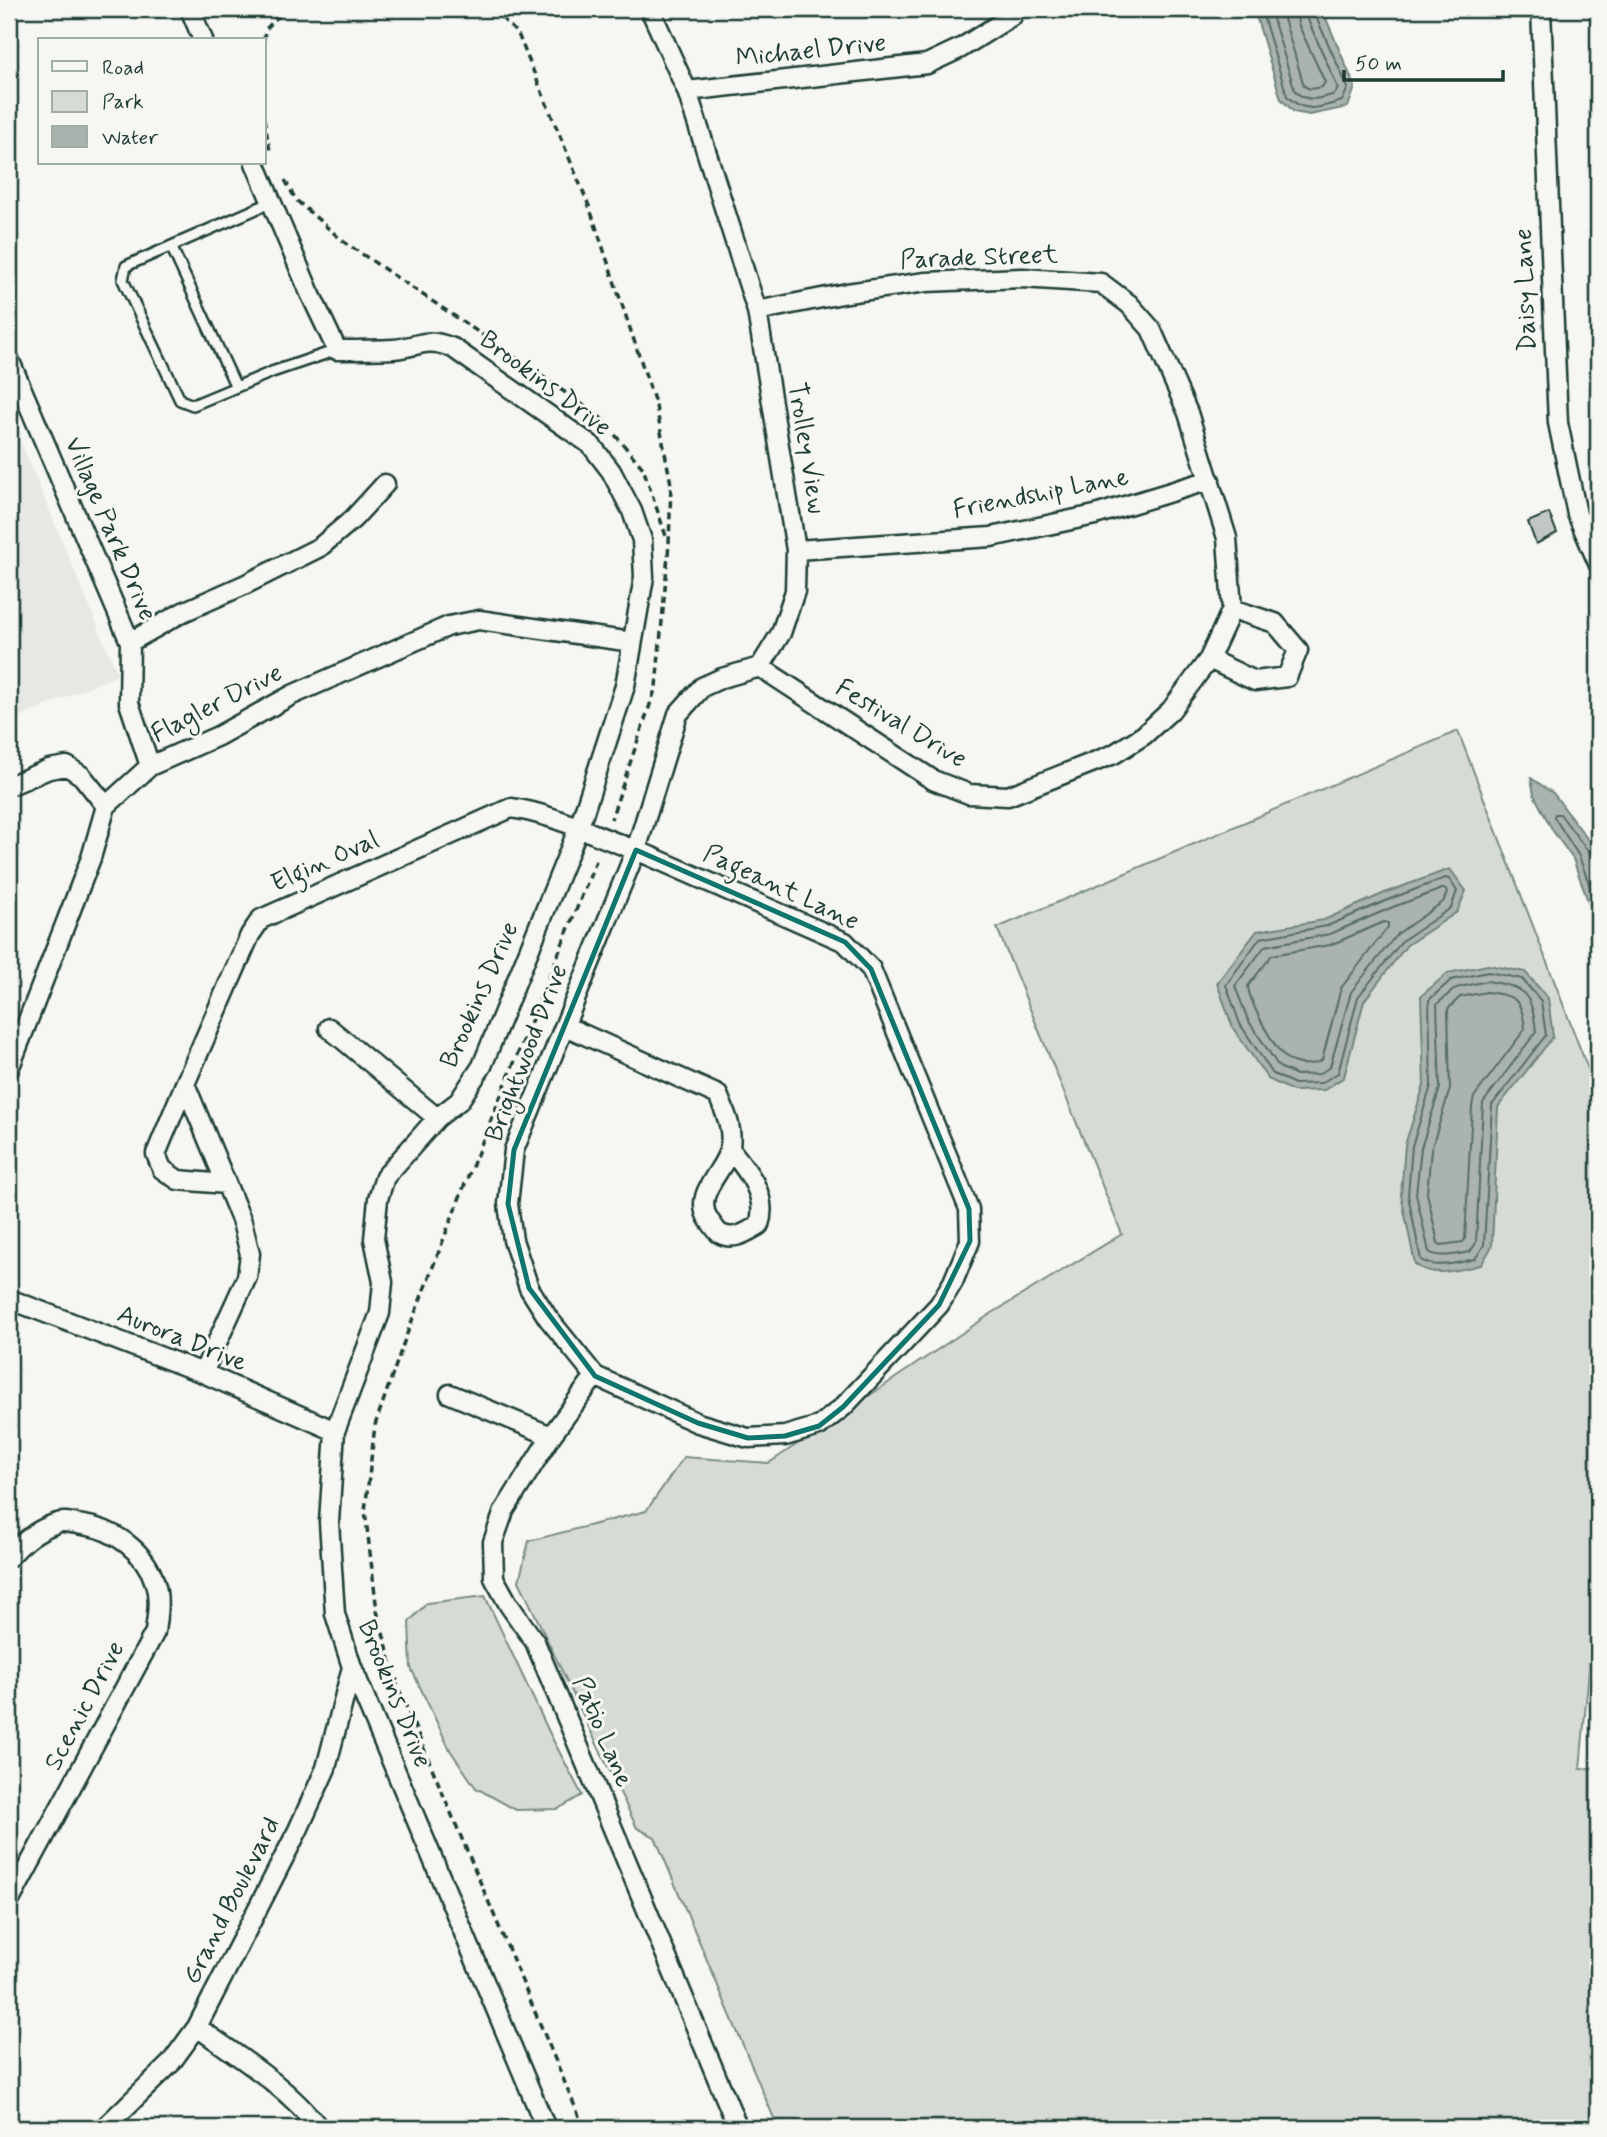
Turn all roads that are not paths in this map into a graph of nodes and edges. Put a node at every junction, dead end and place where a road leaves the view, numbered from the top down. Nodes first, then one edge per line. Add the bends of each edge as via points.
1 (190, 9) edge
2 (650, 9) edge
3 (1541, 9) edge
4 (1013, 12) edge
5 (202, 38) edge
6 (687, 91) junction
7 (255, 164) edge
8 (272, 202) junction
9 (171, 246) junction
10 (757, 311) junction
11 (337, 351) junction
12 (9, 359) edge
13 (236, 387) junction
14 (1210, 480) junction
15 (385, 484) dead end
16 (796, 550) junction
17 (1598, 563) edge
18 (1232, 609) junction
19 (130, 642) junction
20 (632, 642) junction
21 (1209, 659) junction
22 (760, 667) junction
23 (150, 766) junction
24 (9, 786) edge
25 (106, 806) junction
26 (579, 827) junction
27 (636, 850) junction
28 (565, 1027) junction
29 (329, 1028) dead end
30 (9, 1069) edge
31 (185, 1083) junction
32 (438, 1118) junction
33 (730, 1149) junction
34 (226, 1184) junction
35 (969, 1209) joint
36 (9, 1299) edge
37 (203, 1373) junction
38 (595, 1376) junction
39 (450, 1394) dead end
40 (335, 1432) junction
41 (551, 1436) junction
42 (9, 1557) edge
43 (352, 1667) junction
44 (9, 1902) edge
45 (197, 2027) junction
46 (104, 2128) edge
47 (319, 2128) edge
48 (546, 2128) edge
49 (738, 2128) edge

1 - 5 street
2 - 6 street, Trolley View
3 - 17 street, Daisy Lane via 1558,423 1577,514
4 - 6 street, Michael Drive via 961,48 926,64
6 - 10 street, Trolley View
7 - 8 street
8 - 9 lane
8 - 11 street
9 - 13 lane
9 - 13 lane via 126,266 123,280 180,400 192,405
10 - 14 street, Parade Street via 926,282 1022,278 1101,283 1129,304 1151,329 1188,413
10 - 16 street, Trolley View
11 - 13 lane
11 - 20 street, Brookins Drive via 396,349 423,342 453,348 591,445 624,493 642,540 644,577
12 - 19 street, Village Park Drive
14 - 16 street, Friendship Lane via 1095,515 991,537
14 - 18 street, Festival Drive via 1227,538
15 - 19 street via 320,547
16 - 22 street, Trolley View via 795,591 781,633
18 - 21 street, Festival Drive
18 - 21 street via 1275,624 1298,650 1287,677 1255,681
19 - 23 street, Village Park Drive via 129,703
20 - 23 street, Flagler Drive via 479,621 449,625 292,695 218,736
20 - 26 street, Brookins Drive via 625,686
21 - 22 street, Festival Drive via 1171,710 1144,736 1115,754 1008,796 969,794 933,780
22 - 27 street via 702,687 678,714
23 - 25 street, Flagler Drive
24 - 25 street via 66,766 82,776
25 - 30 street via 91,858
26 - 27 street, Pageant Lane
26 - 31 street, Elgin Oval via 511,808 261,919
26 - 32 street, Brookins Drive via 482,1066 459,1101
27 - 28 street, Brightwood Drive
27 - 35 street, Pageant Lane via 845,942 871,969
28 - 33 street via 718,1095 731,1124
28 - 38 street, Brightwood Drive via 514,1150 508,1204 513,1240 529,1288
29 - 32 street
31 - 34 street
31 - 34 street, Elgin Oval via 156,1154 162,1169 178,1180
32 - 40 street, Brookins Drive via 385,1178 378,1199 374,1239 383,1282 380,1313
33 - 33 street via 704,1197 706,1216 719,1232 732,1237 759,1225 763,1203 749,1172
34 - 37 street via 250,1254 247,1277
35 - 38 street, Brightwood Drive via 970,1241 939,1305 843,1407 819,1426 785,1436 748,1438 698,1423
36 - 37 street, Aurora Drive
37 - 40 street, Aurora Drive
38 - 41 street, Patio Lane
39 - 41 street
40 - 43 street, Brookins Drive via 329,1522 335,1614
41 - 49 street, Patio Lane via 504,1511 493,1542 494,1578 535,1642
42 - 44 street, Scenic Drive via 30,1535 60,1521 92,1526 118,1536 140,1556 155,1583 158,1608 155,1632
43 - 45 street, Grand Boulevard via 326,1768
43 - 48 street, Brookins Drive
45 - 46 street, Grand Boulevard via 170,2064
45 - 47 street via 270,2078

